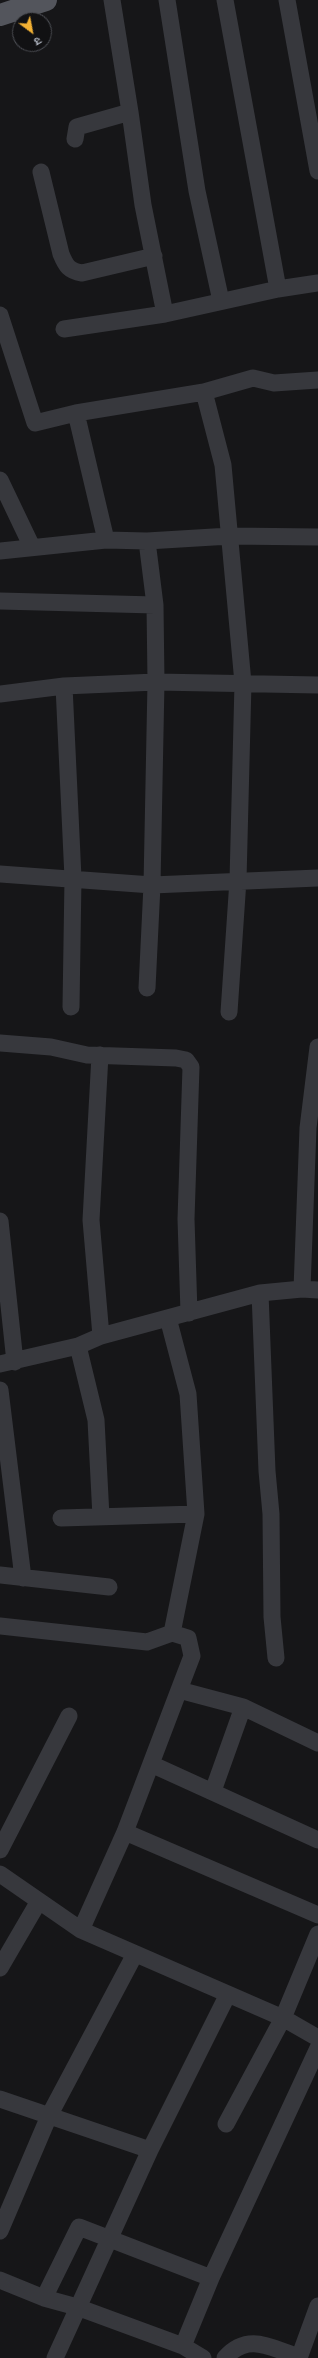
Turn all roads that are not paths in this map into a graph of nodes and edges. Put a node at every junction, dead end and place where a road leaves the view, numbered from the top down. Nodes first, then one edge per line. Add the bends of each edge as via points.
1 (46, 0) edge
2 (112, 0) edge
3 (167, 0) edge
4 (225, 0) edge
5 (287, 0) edge
6 (0, 15) edge
7 (130, 112) junction
8 (313, 120) edge
9 (75, 139) dead end
10 (318, 171) edge
11 (41, 172) dead end
12 (154, 256) junction
13 (318, 283) edge
14 (278, 289) junction
15 (221, 301) junction
16 (165, 314) junction
17 (0, 315) edge
18 (64, 329) dead end
19 (318, 380) edge
20 (204, 392) junction
21 (76, 413) junction
22 (0, 480) edge
23 (230, 536) junction
24 (318, 538) edge
25 (106, 540) junction
26 (147, 541) junction
27 (32, 547) junction
28 (0, 551) edge
29 (0, 601) edge
30 (155, 605) junction
31 (156, 682) junction
32 (243, 683) junction
33 (64, 686) junction
34 (318, 686) edge
35 (0, 694) edge
36 (0, 874) edge
37 (72, 878) junction
38 (318, 878) edge
39 (238, 880) junction
40 (152, 885) junction
41 (147, 988) dead end
42 (71, 1008) dead end
43 (229, 1012) dead end
44 (0, 1043) edge
45 (318, 1046) edge
46 (100, 1055) junction
47 (0, 1221) edge
48 (310, 1290) edge
49 (260, 1293) junction
50 (188, 1313) junction
51 (168, 1318) junction
52 (101, 1336) junction
53 (78, 1346) junction
54 (8, 1363) edge
55 (0, 1390) edge
56 (196, 1514) junction
57 (101, 1517) junction
58 (61, 1518) dead end
59 (0, 1575) edge
60 (23, 1578) junction
61 (109, 1587) dead end
62 (0, 1626) edge
63 (172, 1633) junction
64 (276, 1658) dead end
65 (179, 1690) junction
66 (243, 1707) junction
67 (69, 1716) dead end
68 (318, 1743) edge
69 (150, 1764) junction
70 (213, 1791) junction
71 (125, 1832) junction
72 (318, 1840) edge
73 (0, 1850) edge
74 (0, 1874) edge
75 (39, 1901) junction
76 (318, 1915) edge
77 (81, 1930) junction
78 (318, 1934) edge
79 (135, 1954) junction
80 (0, 1968) edge
81 (228, 1994) junction
82 (283, 2018) junction
83 (318, 2038) edge
84 (318, 2048) edge
85 (0, 2099) edge
86 (49, 2116) junction
87 (226, 2124) dead end
88 (150, 2150) junction
89 (0, 2231) edge
90 (110, 2239) junction
91 (211, 2278) junction
92 (0, 2280) edge
93 (44, 2298) junction
94 (318, 2306) edge
95 (77, 2307) junction
96 (183, 2346) junction
97 (55, 2358) edge
98 (203, 2358) edge
99 (225, 2358) edge
100 (299, 2358) edge

1 - 6 main road
2 - 7 street
3 - 15 street via 197,191
4 - 14 street
5 - 8 street
7 - 9 street via 77,127
7 - 12 street via 143,205
8 - 10 street
11 - 12 street via 66,266 82,273
12 - 16 street
13 - 14 street
14 - 15 street
15 - 16 street
16 - 18 street
17 - 21 street via 36,422
19 - 20 street via 274,383 254,378
20 - 21 street
20 - 23 street via 224,465
21 - 25 street
22 - 27 street
23 - 24 street
23 - 26 street
23 - 32 street
25 - 26 street
25 - 27 street
26 - 30 street
27 - 28 street
29 - 30 street
30 - 31 street
31 - 32 street
31 - 33 street
31 - 40 street
32 - 34 street
32 - 39 street
33 - 35 street
33 - 37 street
36 - 37 street
37 - 40 street
37 - 42 street
38 - 39 street
39 - 40 street
39 - 43 street
40 - 41 street
44 - 46 street
45 - 48 street via 308,1128
46 - 50 street via 176,1058 186,1060 191,1067 186,1219
46 - 52 street via 90,1220
47 - 54 street
48 - 49 street
49 - 50 street
49 - 64 street via 271,1514 272,1617
50 - 51 street
51 - 52 street
51 - 56 street via 188,1394
52 - 53 street
53 - 54 street
53 - 57 street via 96,1420
55 - 60 street
56 - 57 street
56 - 63 street
57 - 58 street
59 - 60 street
60 - 61 street
62 - 63 street via 147,1642
63 - 65 street via 188,1638 192,1656
65 - 66 street
65 - 69 street
66 - 68 street
66 - 70 street
67 - 73 street
69 - 70 street
69 - 71 street
70 - 72 street
71 - 76 street
71 - 77 street
74 - 75 street
75 - 77 street
75 - 80 street
77 - 79 street
78 - 82 street
79 - 81 street
79 - 86 street
81 - 82 street
81 - 88 street
82 - 83 street
82 - 87 street
84 - 91 street
85 - 86 street
86 - 88 street
86 - 89 street
88 - 90 street
90 - 91 street
90 - 93 street via 79,2227
90 - 95 street
91 - 96 street
92 - 93 street
93 - 95 street
94 - 100 street
95 - 96 street
95 - 97 street
96 - 98 street
99 - 100 street via 235,2347 250,2344 264,2344

